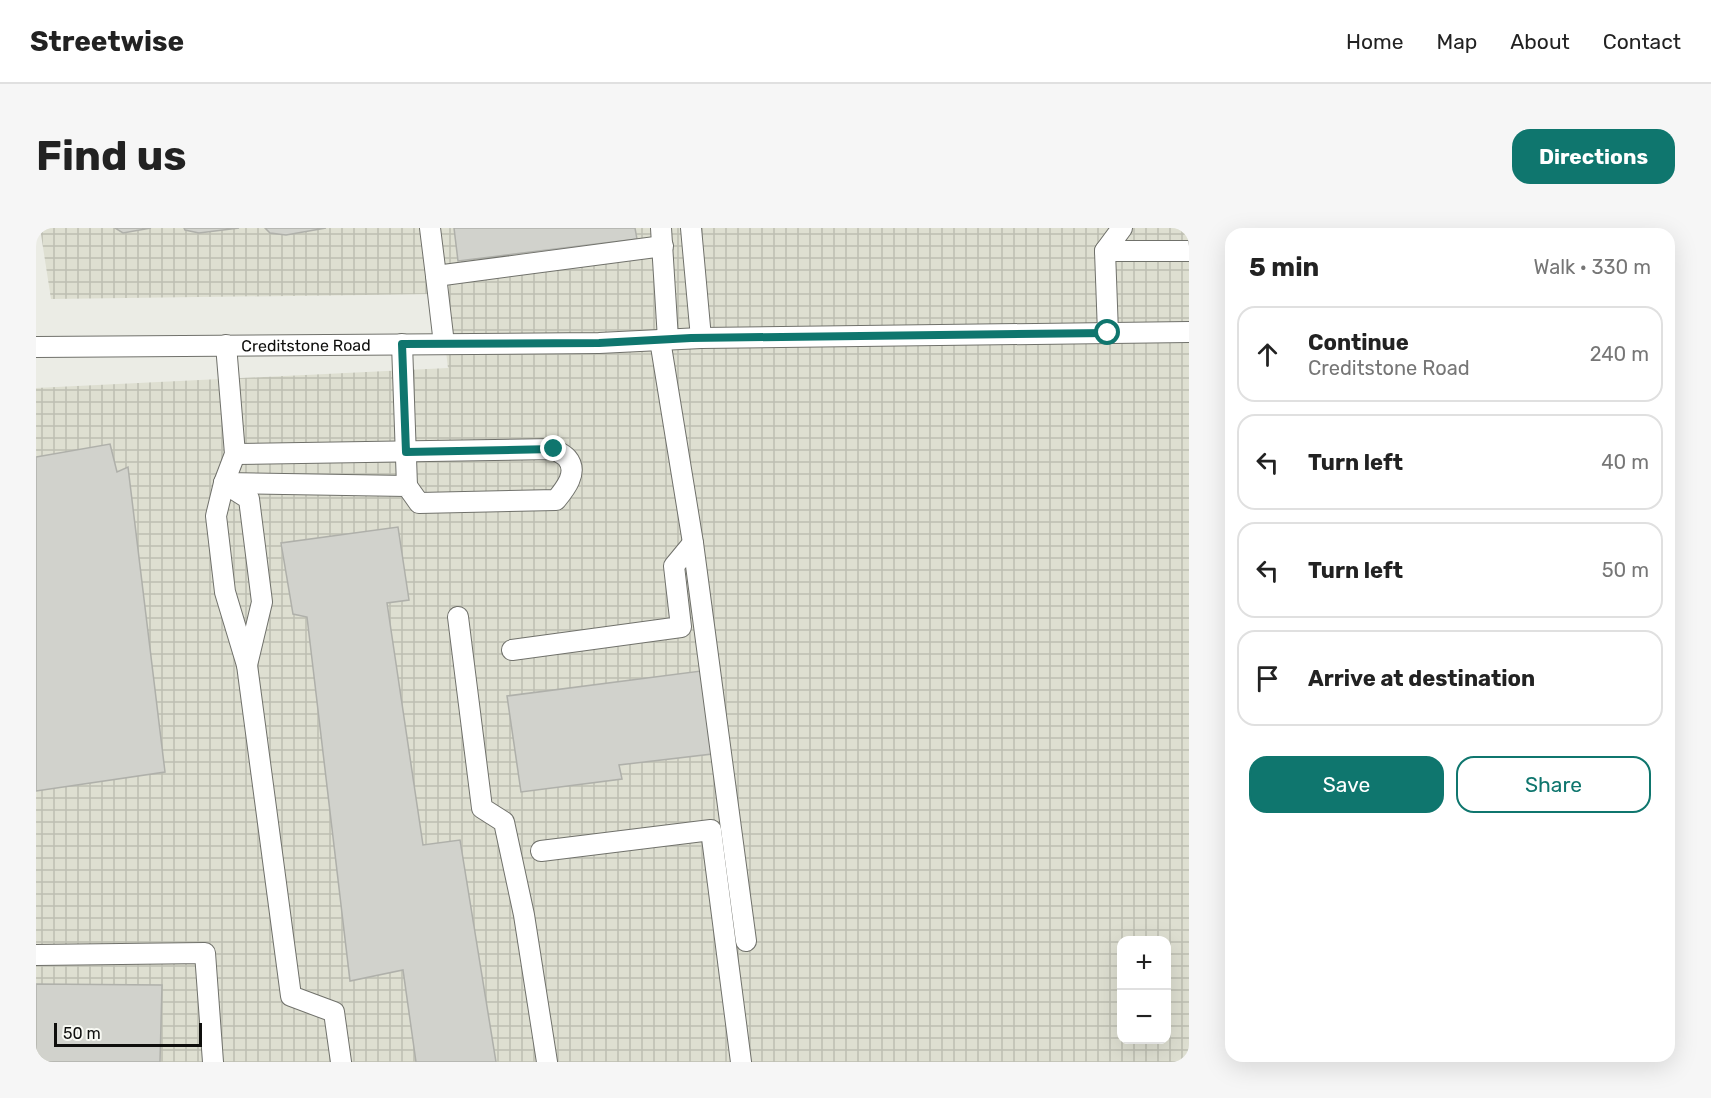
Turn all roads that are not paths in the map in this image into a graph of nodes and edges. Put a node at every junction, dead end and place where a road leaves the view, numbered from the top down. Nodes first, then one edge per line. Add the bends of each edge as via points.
1 (430, 228) edge
2 (691, 228) edge
3 (1122, 228) edge
4 (662, 237) edge
5 (1189, 250) edge
6 (1105, 251) junction
7 (436, 276) junction
8 (1189, 332) edge
9 (1108, 333) junction
10 (701, 338) junction
11 (664, 340) junction
12 (402, 344) junction
13 (444, 344) junction
14 (226, 345) junction
15 (36, 348) edge
16 (406, 452) junction
17 (235, 454) junction
18 (224, 483) junction
19 (407, 486) junction
20 (693, 543) junction
21 (458, 617) dead end
22 (512, 650) dead end
23 (247, 665) junction
24 (541, 851) dead end
25 (746, 941) dead end
26 (36, 955) edge
27 (213, 1062) edge
28 (341, 1062) edge
29 (547, 1062) edge
30 (741, 1062) edge

1 - 7 street
2 - 10 street
3 - 6 street
4 - 7 street
4 - 11 street
5 - 6 street
6 - 9 street
7 - 13 street
8 - 9 street, Creditstone Road
9 - 10 street, Creditstone Road
10 - 11 street, Creditstone Road
11 - 13 street, Creditstone Road
11 - 20 street
12 - 13 street, Creditstone Road
12 - 14 street, Creditstone Road
12 - 16 street
14 - 15 street, Creditstone Road
14 - 17 street
16 - 17 street
16 - 19 street
16 - 19 street via 554,449 568,458 572,469 556,500 419,504
17 - 18 street
18 - 19 street
18 - 23 street via 216,516 223,577
18 - 23 street via 249,499 262,602
20 - 22 street via 674,566 681,627
20 - 25 street
21 - 29 street via 482,808 504,822 524,915
23 - 28 street via 291,996 334,1012
24 - 30 street via 711,830
26 - 27 street via 205,953

